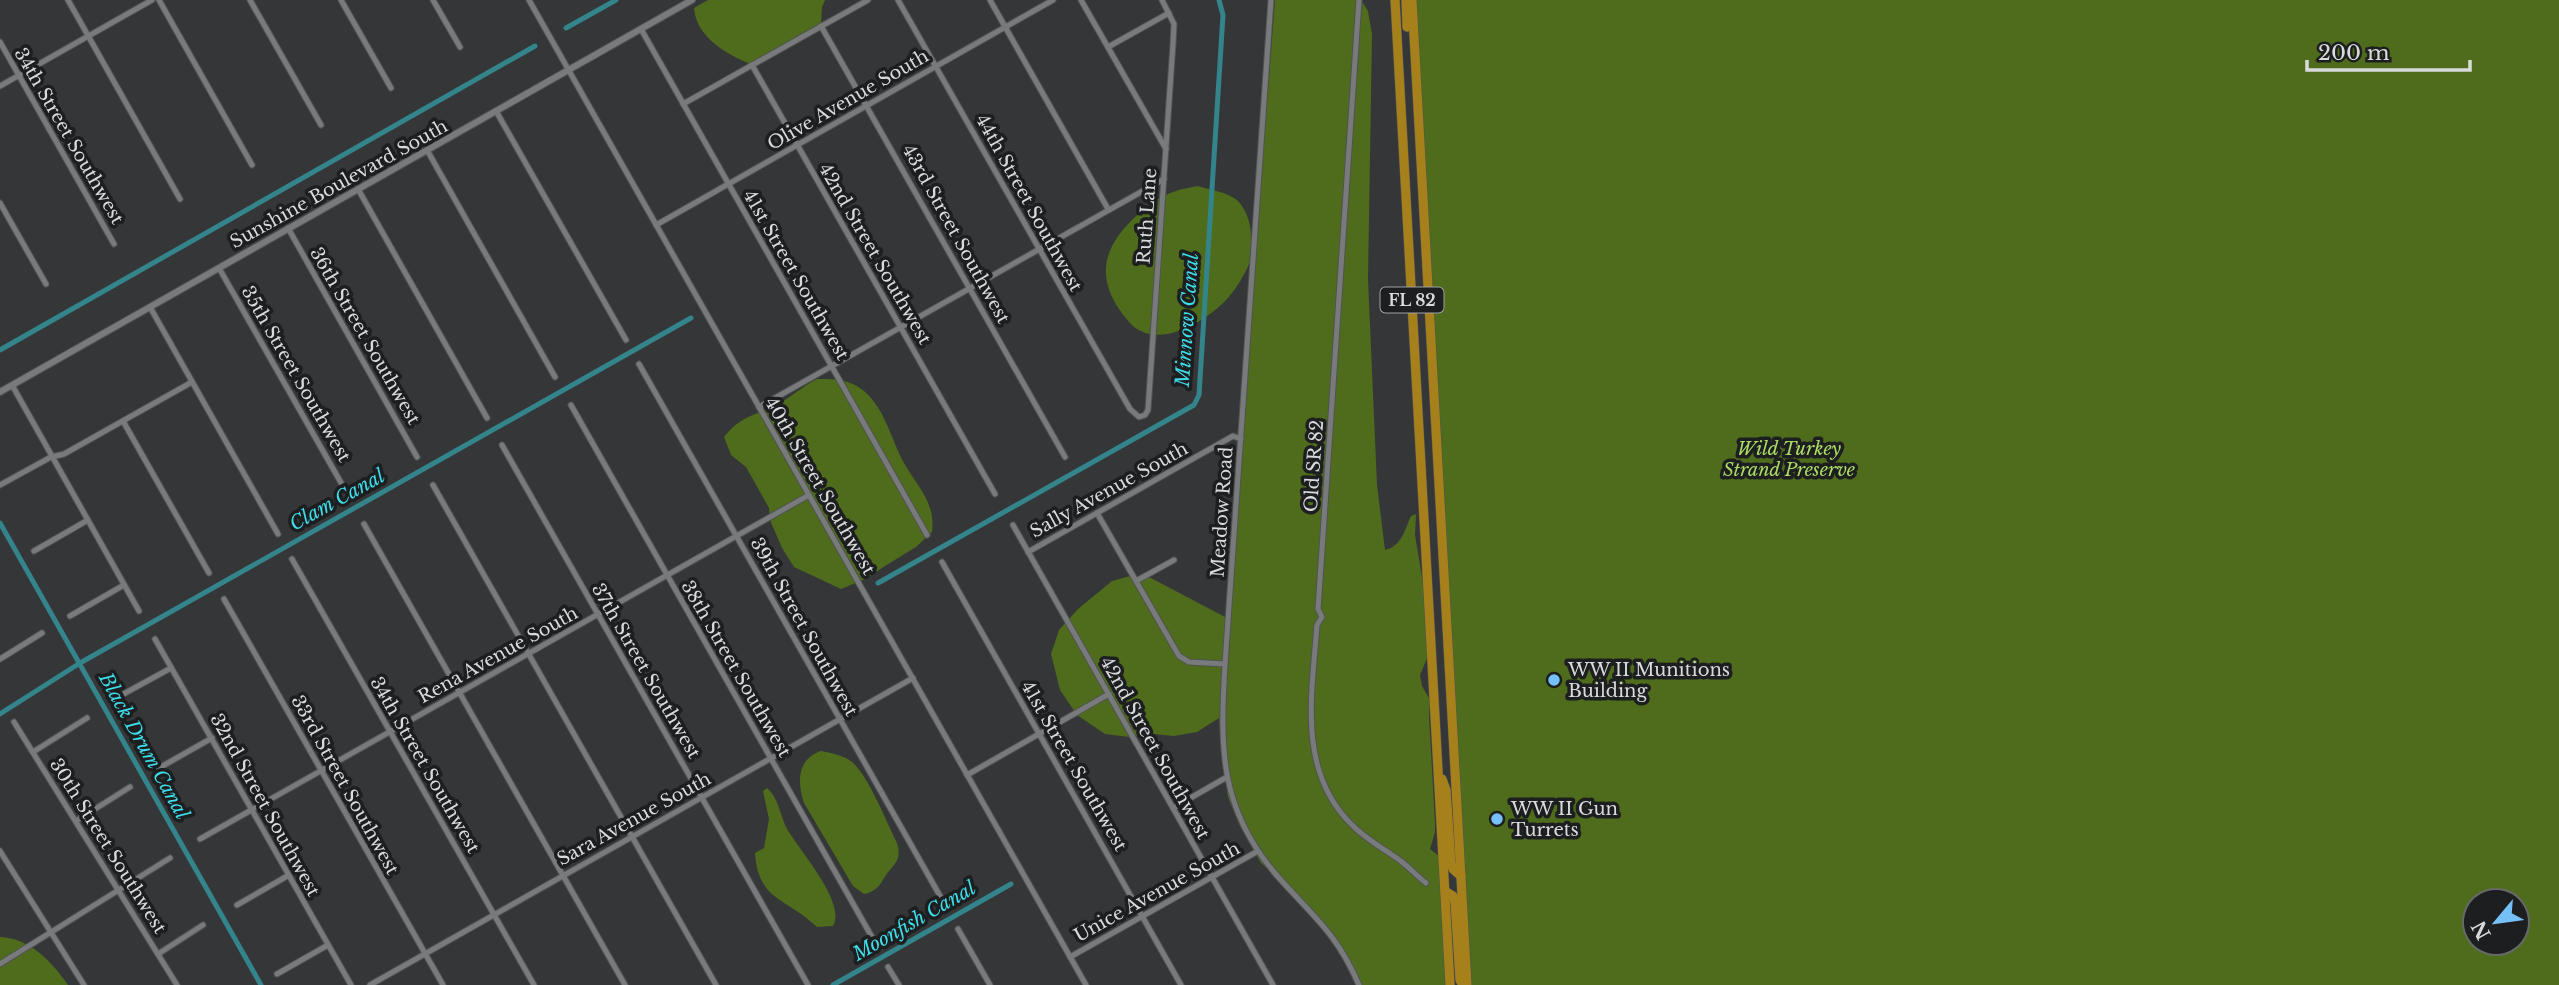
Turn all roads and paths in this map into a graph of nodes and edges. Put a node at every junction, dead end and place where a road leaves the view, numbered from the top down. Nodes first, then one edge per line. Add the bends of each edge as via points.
1 (68, 0) edge
2 (152, 0) edge
3 (159, 0) edge
4 (250, 0) edge
5 (341, 0) edge
6 (433, 0) edge
7 (529, 0) edge
8 (692, 0) edge
9 (868, 0) edge
10 (898, 0) edge
11 (990, 0) edge
12 (1053, 0) edge
13 (1081, 0) edge
14 (1161, 0) edge
15 (1271, 0) edge
16 (1359, 0) edge
17 (1395, 0) edge
18 (1406, 0) edge
19 (1412, 0) edge
20 (1169, 13) junction
21 (821, 26) junction
22 (1005, 27) junction
23 (641, 29) junction
24 (88, 36) junction
25 (0, 42) edge
26 (460, 47) dead end
27 (1108, 47) junction
28 (752, 65) junction
29 (936, 66) junction
30 (568, 70) junction
31 (19, 76) junction
32 (0, 86) edge
33 (391, 88) dead end
34 (1416, 94) junction
35 (683, 104) junction
36 (867, 106) junction
37 (496, 111) junction
38 (321, 125) dead end
39 (797, 145) junction
40 (1166, 149) junction
41 (427, 150) junction
42 (253, 165) dead end
43 (1164, 179) junction
44 (728, 184) junction
45 (358, 189) junction
46 (180, 199) dead end
47 (0, 203) edge
48 (1108, 209) junction
49 (656, 225) junction
50 (288, 228) junction
51 (114, 244) dead end
52 (1039, 249) junction
53 (219, 268) junction
54 (46, 284) dead end
55 (970, 288) junction
56 (150, 307) junction
57 (901, 327) junction
58 (626, 340) dead end
59 (639, 364) dead end
60 (832, 366) junction
61 (555, 377) dead end
62 (192, 382) junction
63 (12, 385) junction
64 (0, 392) edge
65 (571, 405) dead end
66 (759, 407) junction
67 (1139, 417) joint
68 (487, 418) dead end
69 (123, 421) junction
70 (1241, 439) junction
71 (502, 444) dead end
72 (51, 457) junction
73 (417, 457) dead end
74 (1065, 457) dead end
75 (0, 485) edge
76 (433, 485) dead end
77 (995, 494) dead end
78 (348, 495) dead end
79 (809, 495) junction
80 (1097, 513) junction
81 (88, 520) junction
82 (364, 524) dead end
83 (1013, 525) dead end
84 (278, 534) dead end
85 (927, 535) dead end
86 (737, 536) junction
87 (34, 551) dead end
88 (1028, 551) junction
89 (292, 559) dead end
90 (1174, 561) dead end
91 (942, 562) dead end
92 (209, 573) dead end
93 (667, 575) junction
94 (1136, 582) junction
95 (124, 585) junction
96 (224, 599) dead end
97 (139, 611) dead end
98 (598, 614) junction
99 (70, 616) dead end
100 (42, 633) dead end
101 (155, 639) dead end
102 (529, 654) junction
103 (0, 659) edge
104 (1225, 664) junction
105 (172, 668) junction
106 (913, 678) junction
107 (460, 693) junction
108 (1109, 694) junction
109 (118, 697) dead end
110 (87, 718) dead end
111 (840, 719) junction
112 (14, 722) dead end
113 (391, 732) junction
114 (1039, 734) junction
115 (212, 738) junction
116 (33, 752) junction
117 (771, 758) junction
118 (1438, 764) junction
119 (159, 768) dead end
120 (321, 771) junction
121 (967, 775) junction
122 (1227, 778) junction
123 (130, 787) dead end
124 (702, 797) junction
125 (1173, 807) junction
126 (252, 810) junction
127 (76, 821) junction
128 (632, 836) junction
129 (200, 839) dead end
130 (0, 851) edge
131 (1258, 851) junction
132 (170, 858) dead end
133 (289, 875) junction
134 (563, 876) junction
135 (1461, 876) junction
136 (1212, 877) junction
137 (1426, 883) dead end
138 (118, 890) junction
139 (1445, 891) junction
140 (944, 903) dead end
141 (237, 905) dead end
142 (494, 914) junction
143 (1143, 916) junction
144 (203, 925) dead end
145 (958, 929) dead end
146 (51, 932) junction
147 (328, 945) junction
148 (877, 946) dead end
149 (158, 954) junction
150 (425, 954) junction
151 (1070, 957) junction
152 (0, 964) edge
153 (888, 967) dead end
154 (277, 974) dead end
155 (84, 985) edge
156 (177, 985) edge
157 (351, 985) edge
158 (370, 985) edge
159 (443, 985) edge
160 (534, 985) edge
161 (625, 985) edge
162 (716, 985) edge
163 (808, 985) edge
164 (899, 985) edge
165 (990, 985) edge
166 (1086, 985) edge
167 (1181, 985) edge
168 (1273, 985) edge
169 (1359, 985) edge
170 (1450, 985) edge
171 (1465, 985) edge

1 - 24 street
2 - 24 street
3 - 42 street
4 - 38 street
5 - 33 street
6 - 26 street
7 - 30 street, 40th Street Southwest
8 - 23 street, Sunshine Boulevard South
9 - 21 street
10 - 29 street, 44th Street Southwest
11 - 22 street
12 - 22 street, Olive Avenue South
13 - 27 street
14 - 20 street
15 - 70 street, Meadow Road
16 - 137 street, Old SR 82 via 1311,741 1324,785 1341,814
17 - 118 highway, FL 82
18 - 34 highway via 1410,81
19 - 34 highway, FL 82
20 - 27 street
20 - 40 street, Ruth Lane via 1174,34
21 - 28 street
21 - 36 street, 43rd Street Southwest
22 - 29 street, Olive Avenue South
22 - 48 street
23 - 30 street, Sunshine Boulevard South
23 - 35 street, 41st Street Southwest
24 - 31 street
24 - 46 street
25 - 31 street, 34th Street Southwest
27 - 40 street
28 - 35 street
28 - 39 street, 42nd Street Southwest
29 - 36 street, Olive Avenue South
29 - 52 street, 44th Street Southwest
30 - 37 street, Sunshine Boulevard South
30 - 49 street, 40th Street Southwest
31 - 32 street
31 - 51 street, 34th Street Southwest
34 - 135 highway, FL 82
35 - 44 street, 41st Street Southwest
36 - 39 street, Olive Avenue South
36 - 55 street, 43rd Street Southwest
37 - 41 street, Sunshine Boulevard South
37 - 58 street
39 - 44 street, Olive Avenue South
39 - 57 street, 42nd Street Southwest
40 - 43 street, Ruth Lane
41 - 45 street, Sunshine Boulevard South
41 - 61 street
43 - 48 street
43 - 67 street, Ruth Lane via 1148,410
44 - 49 street, Olive Avenue South
44 - 60 street, 41st Street Southwest
45 - 50 street, Sunshine Boulevard South
45 - 68 street
47 - 54 street
48 - 52 street
49 - 66 street, 40th Street Southwest
50 - 53 street, Sunshine Boulevard South
50 - 73 street, 36th Street Southwest
52 - 55 street
52 - 67 street, 44th Street Southwest via 1130,409
53 - 56 street, Sunshine Boulevard South
53 - 78 street, 35th Street Southwest
55 - 57 street
55 - 74 street, 43rd Street Southwest
56 - 62 street
56 - 63 street, Sunshine Boulevard South
57 - 60 street
57 - 77 street, 42nd Street Southwest
59 - 86 street, 39th Street Southwest
60 - 66 street
60 - 85 street, 41st Street Southwest
62 - 69 street
62 - 84 street
63 - 64 street, Sunshine Boulevard South
63 - 72 street
65 - 93 street, 38th Street Southwest
66 - 79 street, 40th Street Southwest
69 - 72 street
69 - 92 street
70 - 80 street, Sally Avenue South via 1233,436
70 - 104 street, Meadow Road
71 - 98 street, 37th Street Southwest
72 - 75 street
72 - 81 street
76 - 102 street
79 - 86 street, Rena Avenue South
79 - 106 street, 40th Street Southwest
80 - 88 street, Sally Avenue South
80 - 94 street
81 - 87 street
81 - 95 street
82 - 107 street
83 - 88 street, 42nd Street Southwest
86 - 93 street, Rena Avenue South
86 - 111 street, 39th Street Southwest
88 - 108 street, 42nd Street Southwest
89 - 113 street, 34th Street Southwest
90 - 94 street
91 - 114 street, 41st Street Southwest
93 - 98 street, Rena Avenue South
93 - 117 street, 38th Street Southwest
94 - 104 street via 1178,656 1189,662
95 - 97 street
95 - 99 street
96 - 120 street, 33rd Street Southwest
98 - 102 street, Rena Avenue South
98 - 124 street, 37th Street Southwest
100 - 103 street
101 - 105 street, 32nd Street Southwest
102 - 107 street, Rena Avenue South
102 - 128 street
104 - 122 street, Meadow Road via 1221,734
105 - 109 street
105 - 115 street, 32nd Street Southwest
106 - 111 street, Sara Avenue South
106 - 121 street, 40th Street Southwest
107 - 113 street, Rena Avenue South
107 - 134 street
108 - 114 street
108 - 125 street, 42nd Street Southwest
110 - 116 street
111 - 117 street, Sara Avenue South
111 - 140 street, 39th Street Southwest
112 - 116 street, 30th Street Southwest
113 - 120 street, Rena Avenue South
113 - 142 street, 34th Street Southwest
114 - 121 street
114 - 143 street, 41st Street Southwest
115 - 119 street
115 - 126 street, 32nd Street Southwest
116 - 127 street, 30th Street Southwest
117 - 124 street, Sara Avenue South
117 - 148 street, 38th Street Southwest
118 - 135 highway via 1446,790 1451,863
118 - 139 highway, FL 82
120 - 126 street, Rena Avenue South
120 - 150 street, 33rd Street Southwest
121 - 151 street, 40th Street Southwest
122 - 125 street
122 - 131 street, Meadow Road
123 - 127 street
124 - 128 street, Sara Avenue South
124 - 163 street, 37th Street Southwest
125 - 136 street, 42nd Street Southwest
126 - 129 street, Rena Avenue South
126 - 133 street, 32nd Street Southwest
127 - 138 street, 30th Street Southwest
128 - 134 street, Sara Avenue South
128 - 162 street
130 - 146 street
131 - 136 street, Unice Avenue South
131 - 169 street, Meadow Road via 1331,933
132 - 138 street
133 - 141 street
133 - 147 street, 32nd Street Southwest
134 - 142 street, Sara Avenue South
134 - 161 street
135 - 171 highway, FL 82
136 - 143 street, Unice Avenue South
136 - 168 street, 42nd Street Southwest
138 - 146 street
138 - 149 street, 30th Street Southwest
139 - 170 highway, FL 82
139 - 171 highway via 1455,902 1460,980
142 - 150 street, Sara Avenue South
142 - 160 street, 34th Street Southwest
143 - 151 street, Unice Avenue South
143 - 167 street, 41st Street Southwest
144 - 149 street
145 - 165 street
146 - 152 street
146 - 155 street
147 - 154 street
147 - 157 street, 32nd Street Southwest
149 - 156 street, 30th Street Southwest
150 - 158 street, Sara Avenue South
150 - 159 street, 33rd Street Southwest
151 - 166 street, 40th Street Southwest
153 - 164 street

